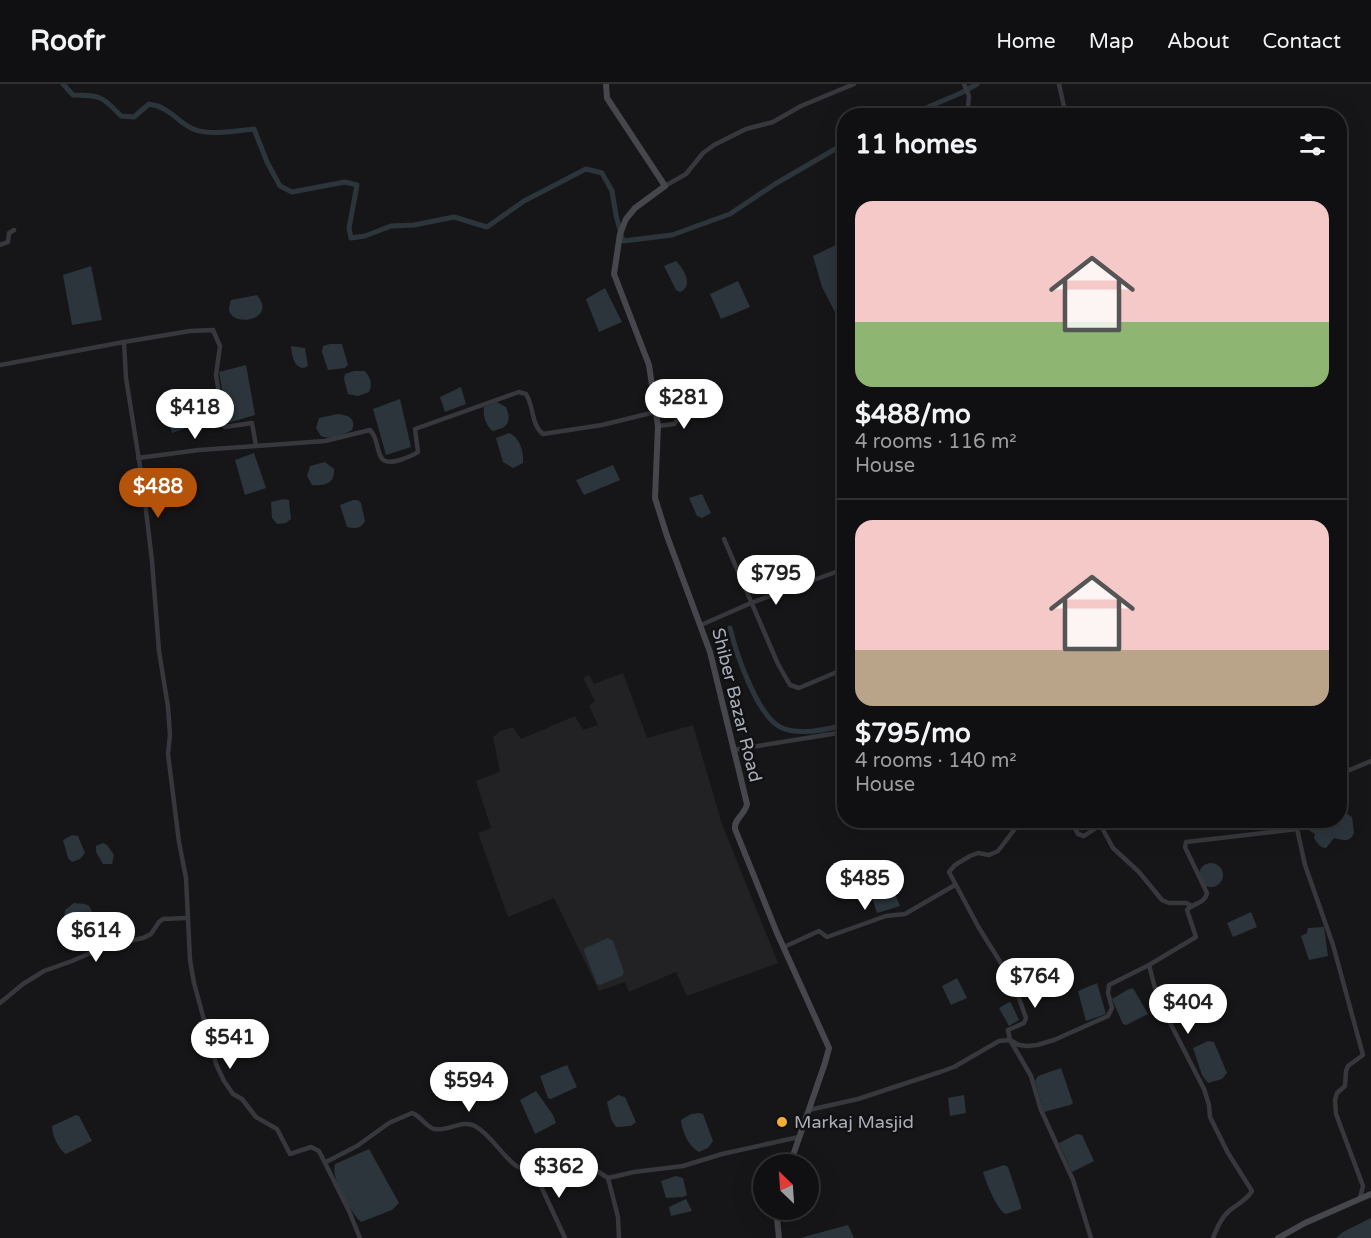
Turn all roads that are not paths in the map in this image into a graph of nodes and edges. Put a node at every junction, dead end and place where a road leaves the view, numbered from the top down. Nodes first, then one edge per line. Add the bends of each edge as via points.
1 (606, 84) edge
2 (854, 84) edge
3 (964, 84) edge
4 (1059, 84) edge
5 (968, 108) edge
6 (1064, 108) edge
7 (665, 186) junction
8 (14, 230) dead end
9 (0, 245) edge
10 (124, 342) junction
11 (0, 365) edge
12 (700, 404) dead end
13 (655, 412) junction
14 (658, 426) junction
15 (256, 446) junction
16 (138, 458) junction
17 (724, 539) dead end
18 (837, 572) edge
19 (751, 603) junction
20 (701, 625) junction
21 (837, 672) edge
22 (837, 733) edge
23 (733, 750) junction
24 (1371, 761) edge
25 (1347, 771) edge
26 (1015, 828) edge
27 (1075, 828) edge
28 (1098, 828) edge
29 (1102, 828) edge
30 (1298, 829) joint
31 (955, 885) junction
32 (1192, 906) junction
33 (187, 918) junction
34 (784, 947) junction
35 (1149, 965) junction
36 (0, 1003) edge
37 (1010, 1040) junction
38 (1363, 1055) junction
39 (1371, 1056) edge
40 (809, 1110) junction
41 (799, 1137) junction
42 (793, 1154) edge
43 (326, 1162) junction
44 (533, 1169) junction
45 (608, 1178) junction
46 (1371, 1194) edge
47 (1359, 1200) junction
48 (777, 1220) edge
49 (360, 1238) edge
50 (565, 1238) edge
51 (619, 1238) edge
52 (779, 1238) edge
53 (1091, 1238) edge
54 (1213, 1238) edge
55 (1278, 1238) edge

1 - 7 street via 607,98
2 - 7 street via 714,145 690,170
3 - 5 street via 969,96
4 - 6 street
7 - 13 street, Shiber Bazar Road via 630,213 621,232 614,269 617,286 649,365
8 - 9 street via 9,233 8,242
10 - 11 street
10 - 15 street via 213,330 220,346 216,375 224,425 252,423
10 - 16 street
12 - 14 street via 686,409 674,424
13 - 14 street, Shiber Bazar Road
13 - 15 street via 543,434 536,427 529,399 519,392 415,429 418,452 390,463 381,457 370,430 325,441
14 - 20 street, Shiber Bazar Road via 655,498
15 - 16 street
16 - 33 street via 168,707 168,754 186,878
17 - 19 street
18 - 19 street
19 - 20 street
19 - 21 street via 790,685 799,688
20 - 23 street, Shiber Bazar Road
22 - 23 street
23 - 34 street, Shiber Bazar Road via 747,804 736,820 735,830
24 - 25 street
26 - 31 street via 998,851 970,856 951,869
27 - 28 street via 1084,836
29 - 32 street via 1113,848 1162,900
30 - 32 street via 1185,842 1207,893
30 - 38 street via 1305,865 1333,945
31 - 34 street via 905,914 886,916 827,937 819,931
31 - 37 street via 1014,984 1025,1015 1024,1023 1008,1030
32 - 35 street via 1187,915 1196,937
33 - 36 street via 164,919 143,938 109,945 44,971
33 - 43 street via 199,1008 224,1082 256,1117 277,1129 290,1154 314,1147
34 - 40 street, Shiber Bazar Road via 829,1048
35 - 37 street via 1109,985 1112,1008 1108,1016 1037,1045 1019,1045
35 - 54 street via 1164,1013 1204,1089 1210,1117 1252,1191 1245,1201 1227,1212
37 - 40 street via 999,1041 940,1072 858,1099
37 - 53 street via 1031,1076 1041,1110 1073,1180
38 - 39 street
38 - 47 street via 1348,1066 1345,1086 1335,1100 1336,1114 1363,1186
40 - 41 street, Shiber Bazar Road
41 - 42 street, Shiber Bazar Road
41 - 45 street via 682,1166
43 - 44 street via 412,1113 437,1130 474,1125 516,1166
43 - 49 street
44 - 45 street via 583,1162
44 - 50 street
45 - 51 street
46 - 47 street
47 - 55 street
48 - 52 street

